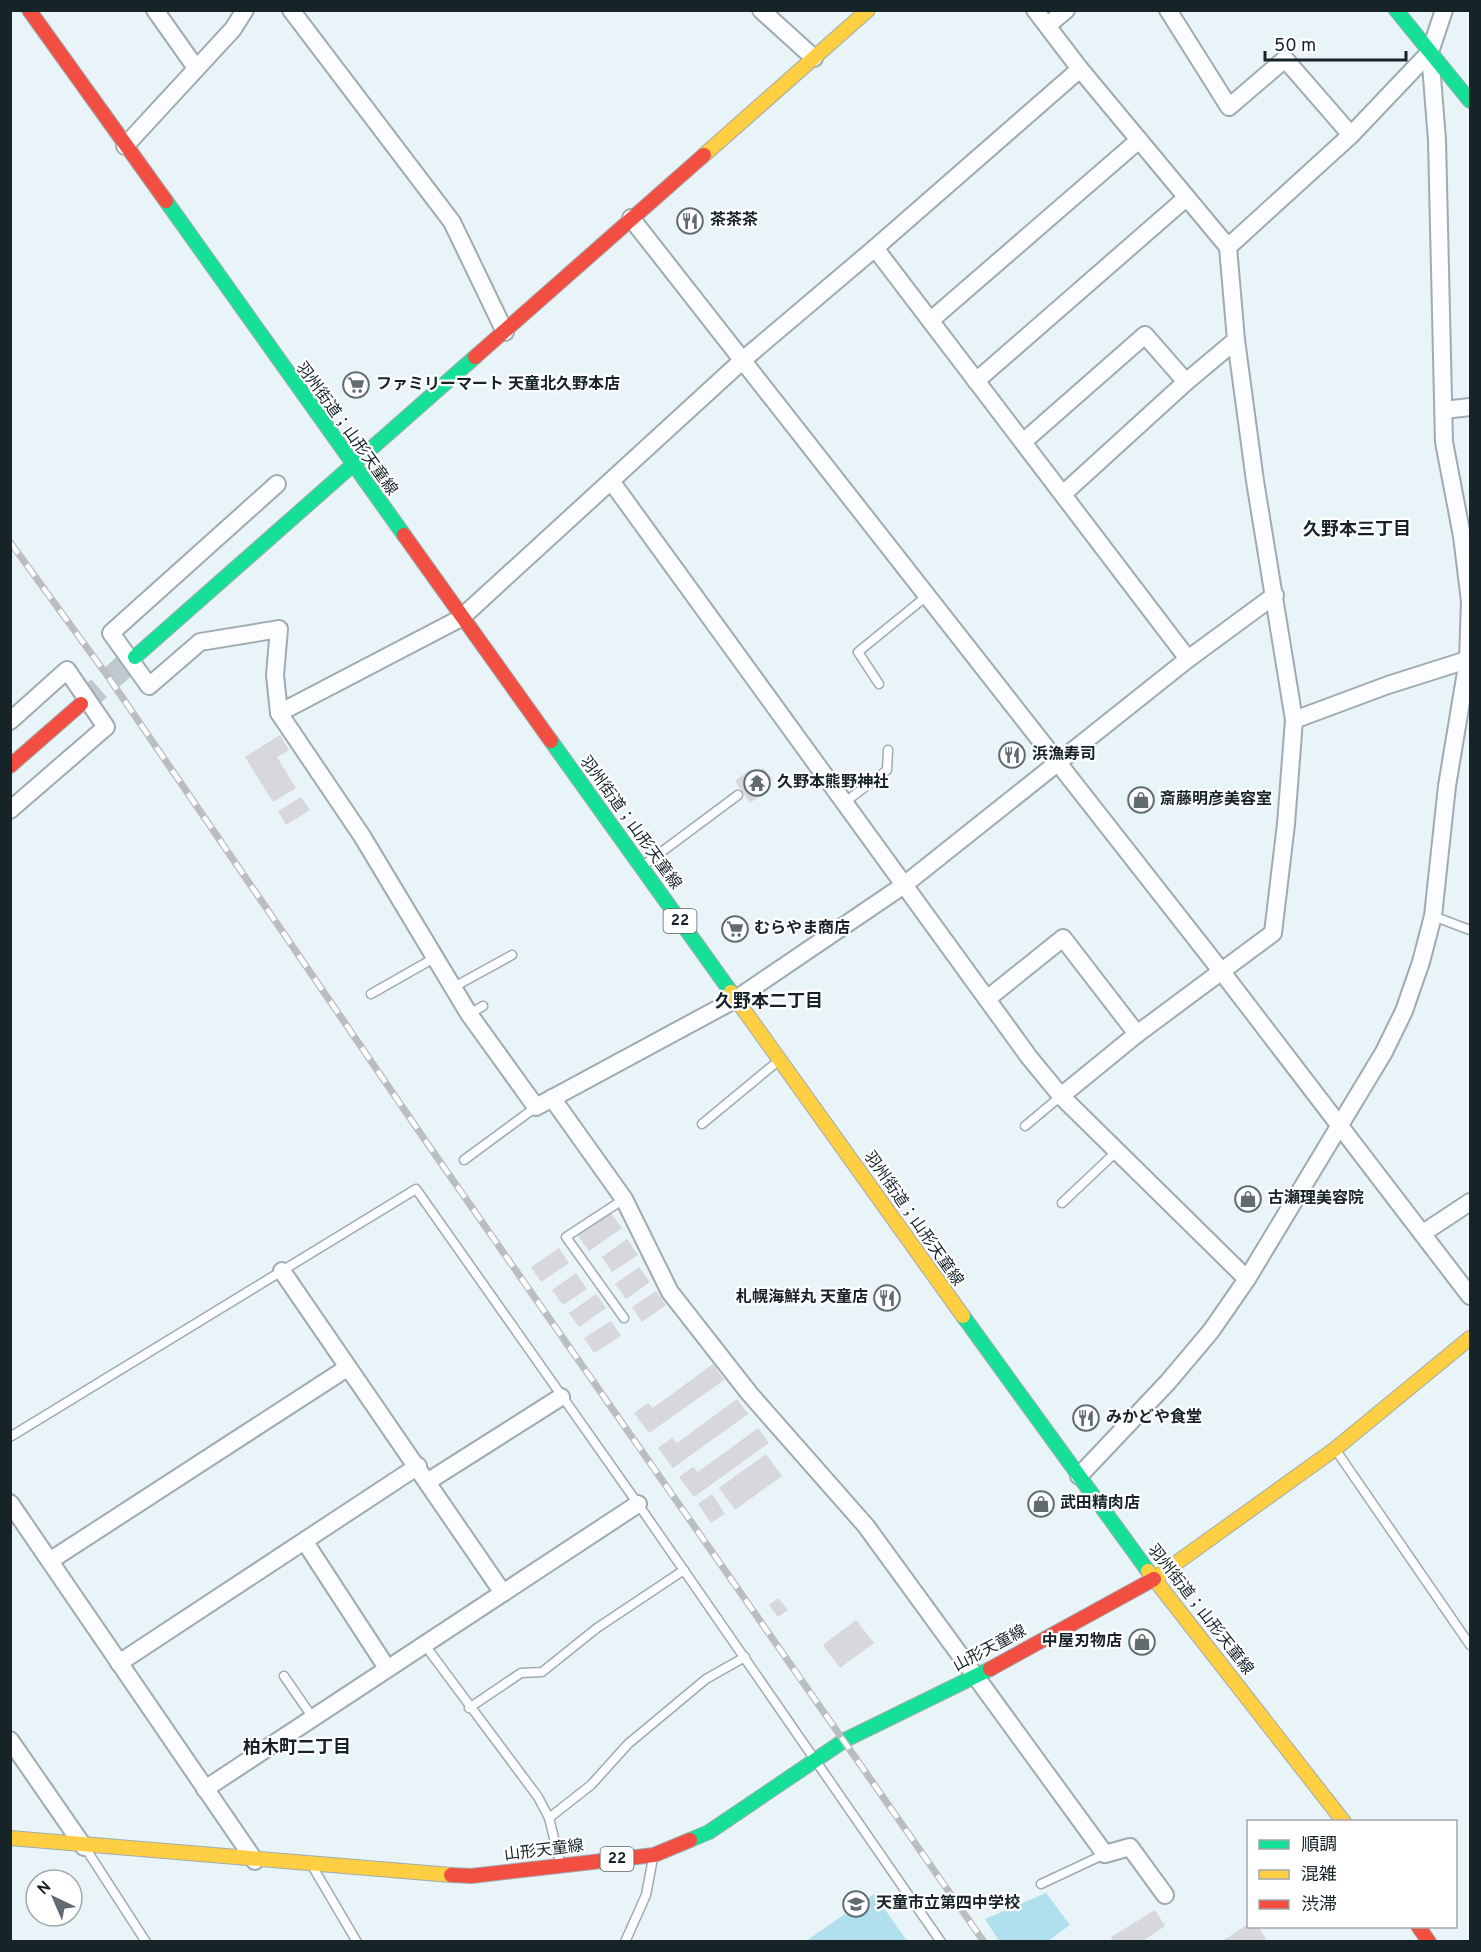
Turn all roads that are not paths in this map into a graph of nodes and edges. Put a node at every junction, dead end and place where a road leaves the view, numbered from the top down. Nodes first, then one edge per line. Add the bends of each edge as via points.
1 (29, 10) edge
2 (155, 10) edge
3 (245, 10) edge
4 (291, 10) edge
5 (761, 10) edge
6 (868, 10) edge
7 (1035, 10) edge
8 (1066, 10) edge
9 (1168, 10) edge
10 (1396, 10) edge
11 (1444, 10) edge
12 (1048, 25) junction
13 (1430, 52) junction
14 (814, 58) junction
15 (196, 68) junction
16 (1080, 69) junction
17 (1470, 101) edge
18 (1350, 135) junction
19 (1139, 140) junction
20 (124, 146) junction
21 (1186, 198) junction
22 (631, 218) junction
23 (1228, 247) junction
24 (875, 248) junction
25 (931, 321) junction
26 (505, 332) junction
27 (1236, 340) junction
28 (744, 358) junction
29 (976, 381) junction
30 (1185, 382) junction
31 (1470, 407) edge
32 (1444, 410) junction
33 (1023, 442) junction
34 (351, 465) junction
35 (611, 481) junction
36 (277, 484) dead end
37 (1063, 494) junction
38 (928, 595) junction
39 (1275, 595) junction
40 (460, 618) junction
41 (135, 657) tunnel mouth
42 (1188, 659) junction
43 (1469, 659) edge
44 (879, 684) dead end
45 (81, 704) tunnel mouth
46 (279, 713) junction
47 (10, 720) edge
48 (1294, 720) junction
49 (888, 750) dead end
50 (1058, 764) junction
51 (10, 766) edge
52 (738, 795) dead end
53 (844, 803) junction
54 (10, 810) edge
55 (641, 867) junction
56 (904, 885) junction
57 (1433, 916) junction
58 (1470, 930) edge
59 (512, 955) dead end
60 (436, 957) junction
61 (1222, 972) junction
62 (454, 987) junction
63 (371, 994) dead end
64 (736, 999) junction
65 (987, 999) junction
66 (1137, 1034) junction
67 (779, 1060) junction
68 (1061, 1096) junction
69 (552, 1098) junction
70 (536, 1107) junction
71 (702, 1124) dead end
72 (1025, 1125) dead end
73 (1340, 1126) junction
74 (1117, 1151) junction
75 (464, 1160) dead end
76 (624, 1199) junction
77 (1470, 1202) edge
78 (1062, 1203) dead end
79 (1423, 1233) junction
80 (282, 1271) junction
81 (1247, 1279) junction
82 (1470, 1296) edge
83 (624, 1318) dead end
84 (1470, 1338) edge
85 (347, 1368) junction
86 (561, 1397) junction
87 (10, 1437) edge
88 (1335, 1449) junction
89 (418, 1466) junction
90 (1079, 1476) junction
91 (427, 1482) junction
92 (10, 1503) edge
93 (638, 1504) junction
94 (305, 1542) junction
95 (51, 1560) junction
96 (684, 1570) junction
97 (1154, 1579) junction
98 (503, 1593) junction
99 (424, 1644) junction
100 (1470, 1645) edge
101 (745, 1657) junction
102 (119, 1663) junction
103 (387, 1668) junction
104 (284, 1676) dead end
105 (977, 1676) junction
106 (469, 1708) junction
107 (313, 1718) junction
108 (10, 1740) edge
109 (814, 1759) junction
110 (205, 1789) junction
111 (549, 1818) junction
112 (1343, 1820) edge
113 (10, 1838) edge
114 (84, 1846) junction
115 (1105, 1854) junction
116 (654, 1855) junction
117 (255, 1861) junction
118 (310, 1864) junction
119 (561, 1866) junction
120 (1041, 1884) dead end
121 (1165, 1895) dead end
122 (1419, 1928) edge
123 (146, 1941) edge
124 (357, 1941) edge
125 (625, 1941) edge
126 (941, 1941) edge
127 (1428, 1941) edge

1 - 20 main road, 羽州街道；山形天童線 / 22
2 - 15 street
3 - 15 street via 233,29
4 - 26 street via 452,222
5 - 14 street
6 - 14 main road
7 - 12 street
8 - 12 street
9 - 18 street via 1229,107 1285,59
10 - 13 main road
11 - 13 street
12 - 16 street
13 - 17 main road
13 - 18 street
13 - 32 street via 1437,140
14 - 22 main road
15 - 20 street
16 - 19 street
16 - 24 street
18 - 23 street
19 - 21 street
19 - 25 street
20 - 34 main road, 羽州街道；山形天童線 / 22
21 - 23 street
21 - 29 street
22 - 26 main road
22 - 28 street
23 - 27 street
24 - 25 street
24 - 28 street
25 - 29 street
26 - 34 main road
27 - 30 street
27 - 39 street
28 - 35 street
28 - 38 street
29 - 33 street
30 - 33 street via 1145,335
30 - 37 street
31 - 32 street
32 - 43 street via 1444,442 1470,602
33 - 37 street
34 - 40 main road, 羽州街道；山形天童線 / 22
34 - 41 main road
35 - 40 street
35 - 53 street
36 - 46 street via 111,633 149,686 200,642 279,628 275,675
37 - 42 street
38 - 44 lane via 858,652
38 - 50 street
39 - 42 street
39 - 48 street
40 - 46 street
40 - 55 main road, 羽州街道；山形天童線 / 22
42 - 50 street
43 - 48 street
43 - 57 street via 1447,786
45 - 51 main road
46 - 60 street via 363,836
47 - 54 street via 67,670 106,727
48 - 61 street via 1273,933
49 - 53 lane via 887,770
50 - 56 street
50 - 61 street
52 - 55 lane
53 - 56 street
55 - 64 main road, 羽州街道；山形天童線 / 22
56 - 64 street
56 - 65 street
57 - 58 lane
57 - 73 street via 1404,1011
59 - 62 lane
60 - 62 street
60 - 63 lane
61 - 66 street
61 - 73 street
62 - 70 street via 476,1010
64 - 67 main road, 羽州街道；山形天童線 / 22
64 - 69 street
65 - 66 street via 1063,938
65 - 68 street
66 - 68 street
67 - 71 lane
67 - 90 main road, 羽州街道；山形天童線 / 22
68 - 72 lane
68 - 74 street
69 - 70 street
69 - 76 street
70 - 75 lane
73 - 79 street
73 - 81 street
74 - 78 lane
74 - 81 street
76 - 83 lane via 566,1237
76 - 105 street via 670,1292 749,1393 866,1526
77 - 79 street
79 - 82 street
80 - 85 street
80 - 86 lane via 416,1189
80 - 87 lane
81 - 90 street via 1211,1331
84 - 88 main road, 山形天童線
85 - 89 street
85 - 95 street
86 - 91 street
86 - 93 lane
88 - 97 main road, 山形天童線
88 - 100 lane
89 - 91 street
89 - 94 street
90 - 97 main road, 羽州街道；山形天童線 / 22
91 - 98 street
92 - 95 street
93 - 96 lane
93 - 98 street
94 - 102 street
94 - 103 street
95 - 102 street
96 - 101 lane
96 - 106 lane via 597,1628 542,1672 521,1673
97 - 105 main road, 山形天童線 / 22
97 - 112 main road, 羽州街道；山形天童線 / 22
98 - 99 street
99 - 103 street
99 - 106 lane
101 - 109 lane
101 - 111 lane via 706,1679 628,1744 591,1785
102 - 110 street
103 - 107 street
104 - 107 lane
105 - 109 main road, 山形天童線 / 22
105 - 115 street
106 - 111 lane via 538,1797
107 - 110 street
108 - 114 street
109 - 116 main road, 山形天童線 / 22 via 709,1833
109 - 126 lane
110 - 117 street
111 - 119 lane
113 - 114 main road, 山形天童線 / 22
114 - 117 main road, 山形天童線 / 22
114 - 123 lane
115 - 120 lane
115 - 121 street via 1130,1847
116 - 119 main road, 山形天童線 / 22
116 - 125 lane via 646,1895
117 - 118 main road, 山形天童線 / 22
118 - 119 main road, 山形天童線 / 22 via 471,1876
118 - 124 lane
122 - 127 main road

